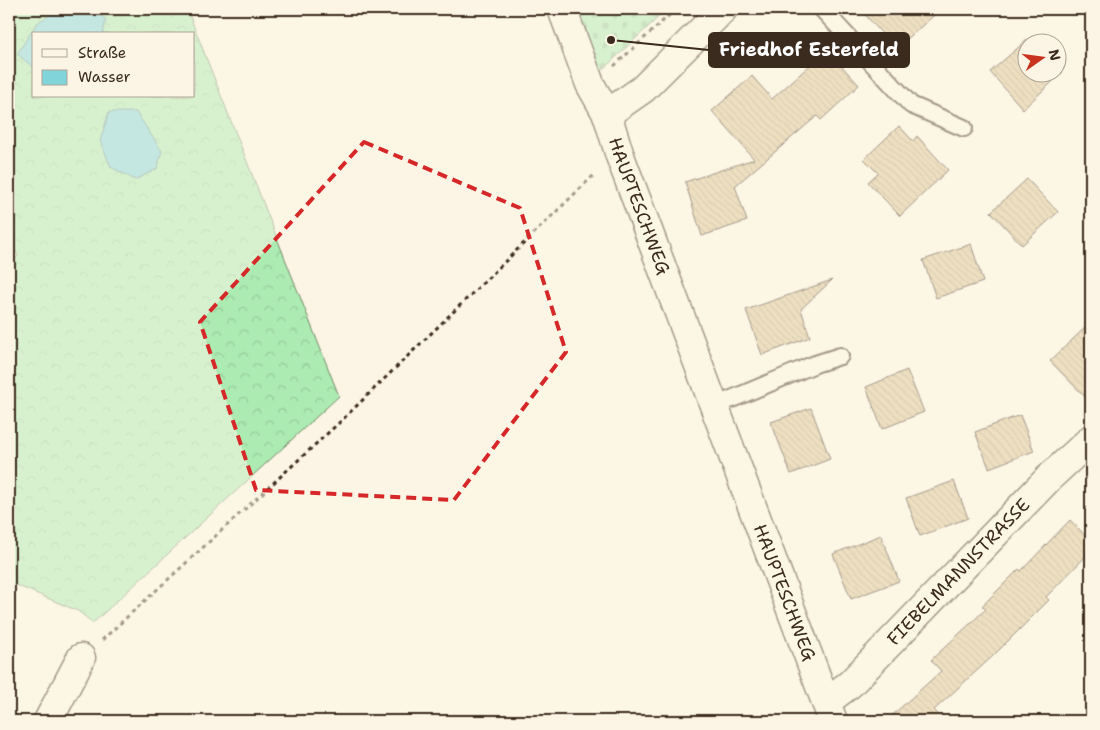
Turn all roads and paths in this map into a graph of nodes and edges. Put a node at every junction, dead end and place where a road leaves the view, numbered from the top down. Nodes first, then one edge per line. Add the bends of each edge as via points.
1 (562, 9) edge
2 (676, 9) edge
3 (723, 9) edge
4 (822, 9) edge
5 (590, 84) junction
6 (607, 114) junction
7 (964, 128) dead end
8 (620, 156) junction
9 (840, 356) dead end
10 (715, 406) junction
11 (1091, 439) edge
12 (81, 658) joint
13 (830, 712) edge
14 (48, 721) edge

1 - 5 street, HAUPTESCHWEG
2 - 5 path via 606,74
3 - 6 street via 643,89
4 - 7 lane via 911,106
5 - 6 street, HAUPTESCHWEG
6 - 8 street, HAUPTESCHWEG
8 - 10 street, HAUPTESCHWEG
8 - 12 path via 598,172 341,421
9 - 10 lane
10 - 13 street, HAUPTESCHWEG
11 - 13 street, FIEBELMANNSTRASSE via 850,684
12 - 14 street

